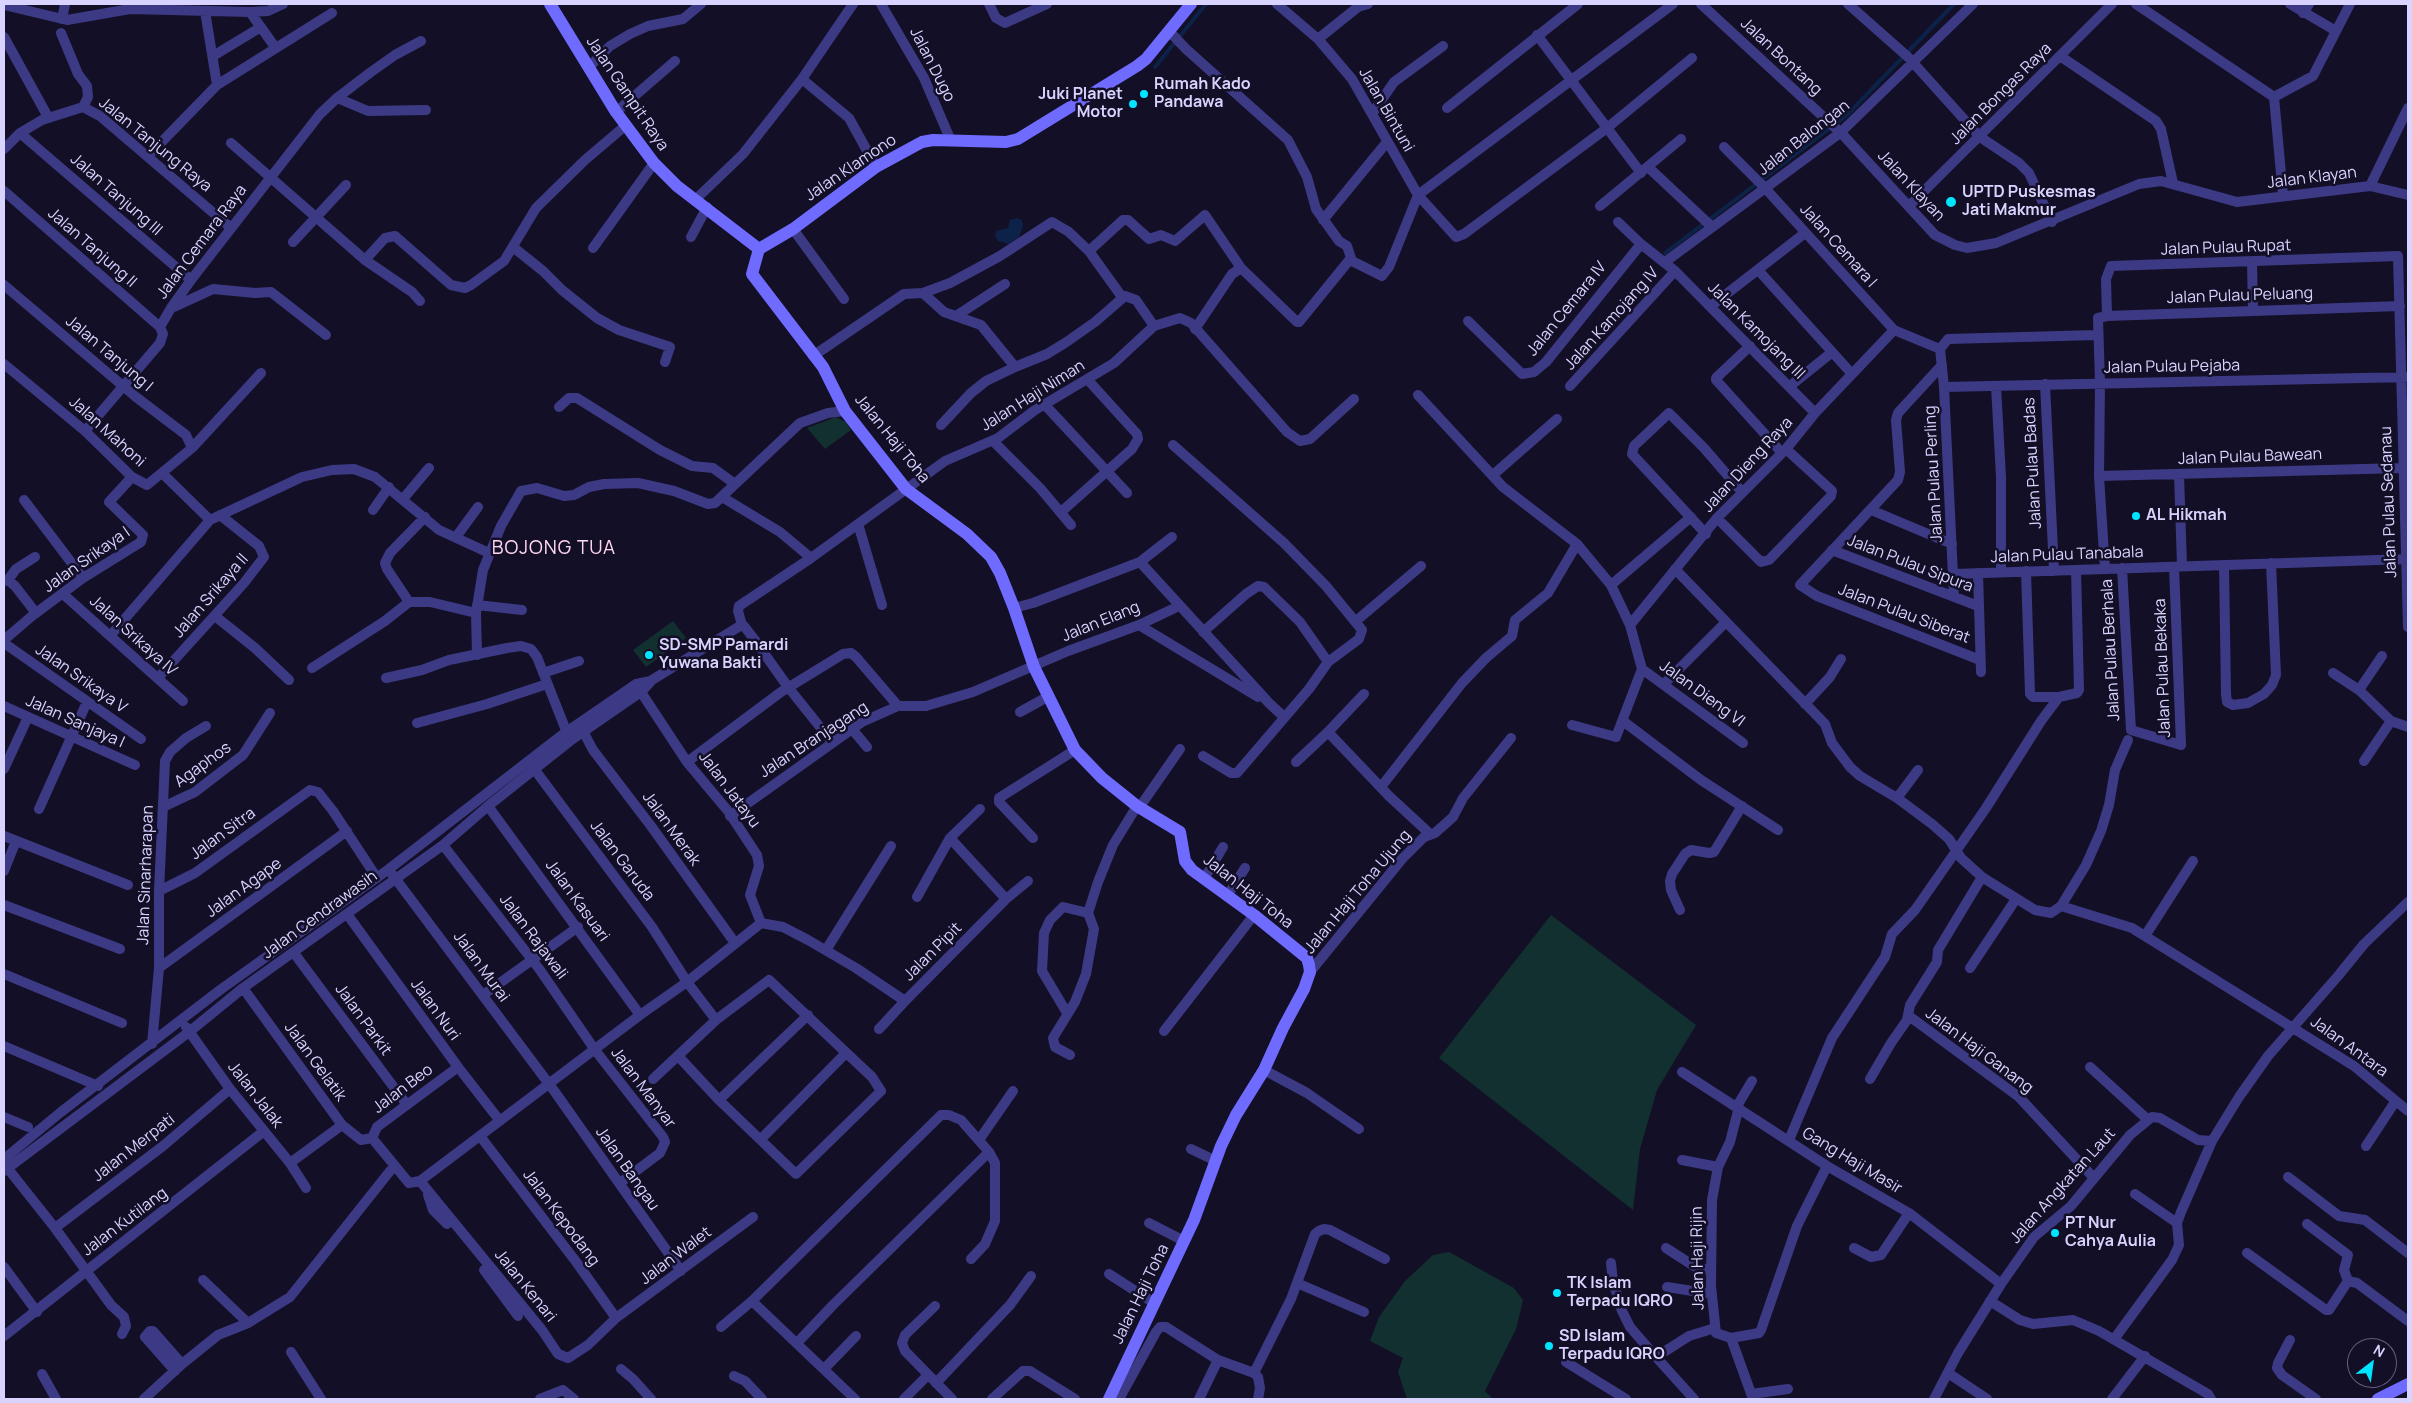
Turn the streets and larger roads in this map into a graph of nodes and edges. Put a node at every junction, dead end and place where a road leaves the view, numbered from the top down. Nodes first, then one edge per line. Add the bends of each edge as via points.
1 (64, 4) edge
2 (283, 4) edge
3 (550, 4) edge
4 (701, 4) edge
5 (853, 4) edge
6 (881, 4) edge
7 (989, 4) edge
8 (1047, 4) edge
9 (1191, 4) edge
10 (1277, 4) edge
11 (1578, 4) edge
12 (1673, 4) edge
13 (1701, 4) edge
14 (1848, 4) edge
15 (1973, 4) edge
16 (2112, 4) edge
17 (2136, 4) edge
18 (2290, 4) edge
19 (2350, 4) edge
20 (4, 5) edge
21 (1363, 5) edge
22 (2306, 8) edge
23 (205, 11) junction
24 (250, 12) junction
25 (332, 13) dead end
26 (62, 20) junction
27 (261, 27) junction
28 (2336, 31) junction
29 (61, 33) dead end
30 (1537, 35) junction
31 (4, 37) edge
32 (1176, 37) junction
33 (1318, 39) junction
34 (421, 41) dead end
35 (1443, 46) dead end
36 (275, 47) junction
37 (213, 56) junction
38 (2060, 56) junction
39 (1692, 58) dead end
40 (1911, 60) junction
41 (675, 61) dead end
42 (589, 67) junction
43 (802, 79) junction
44 (1571, 80) junction
45 (217, 86) junction
46 (2274, 97) junction
47 (337, 98) junction
48 (83, 106) junction
49 (1447, 108) dead end
50 (2408, 108) edge
51 (426, 110) dead end
52 (616, 112) junction
53 (1372, 114) junction
54 (48, 117) junction
55 (625, 126) junction
56 (1607, 128) junction
57 (1835, 128) junction
58 (20, 133) junction
59 (1980, 137) junction
60 (1681, 139) dead end
61 (951, 141) junction
62 (1387, 142) junction
63 (231, 143) dead end
64 (1724, 147) dead end
65 (4, 149) edge
66 (148, 156) junction
67 (654, 164) junction
68 (876, 167) junction
69 (1645, 170) junction
70 (270, 176) junction
71 (2173, 183) junction
72 (1761, 184) junction
73 (346, 185) dead end
74 (2370, 186) junction
75 (4, 191) edge
76 (2408, 194) edge
77 (1418, 195) junction
78 (2283, 195) junction
79 (696, 199) junction
80 (1600, 206) dead end
81 (1910, 206) junction
82 (707, 207) junction
83 (317, 218) junction
84 (1324, 220) junction
85 (1618, 222) dead end
86 (2052, 222) junction
87 (1708, 224) junction
88 (231, 228) junction
89 (792, 229) junction
90 (1805, 233) junction
91 (691, 237) dead end
92 (293, 242) dead end
93 (1641, 244) junction
94 (513, 247) junction
95 (593, 248) dead end
96 (759, 249) junction
97 (1089, 251) junction
98 (1350, 256) junction
99 (2394, 256) joint
100 (365, 260) junction
101 (1665, 262) junction
102 (2252, 262) junction
103 (1241, 268) junction
104 (1675, 271) junction
105 (1759, 271) junction
106 (191, 280) junction
107 (1005, 284) dead end
108 (4, 285) edge
109 (923, 293) junction
110 (1122, 297) junction
111 (844, 299) dead end
112 (420, 300) dead end
113 (1711, 306) junction
114 (2400, 306) junction
115 (170, 308) junction
116 (2253, 310) junction
117 (956, 316) junction
118 (2107, 316) junction
119 (1468, 321) dead end
120 (1154, 326) junction
121 (160, 327) junction
122 (1195, 329) junction
123 (2404, 329) edge
124 (1894, 330) junction
125 (326, 335) dead end
126 (2097, 335) junction
127 (1750, 346) junction
128 (1940, 349) junction
129 (1831, 353) junction
130 (813, 356) junction
131 (666, 362) dead end
132 (4, 364) edge
133 (1942, 365) junction
134 (1015, 367) junction
135 (262, 373) dead end
136 (1852, 374) junction
137 (2404, 377) edge
138 (1088, 380) junction
139 (2100, 383) junction
140 (2045, 384) junction
141 (122, 385) junction
142 (1570, 386) dead end
143 (1790, 386) junction
144 (1996, 386) junction
145 (1944, 387) junction
146 (1418, 395) dead end
147 (1354, 399) dead end
148 (1045, 405) junction
149 (559, 406) dead end
150 (845, 411) junction
151 (1815, 413) junction
152 (1557, 419) dead end
153 (941, 425) dead end
154 (84, 431) junction
155 (993, 441) junction
156 (1173, 444) dead end
157 (192, 448) junction
158 (1784, 451) junction
159 (429, 468) dead end
160 (2402, 468) junction
161 (1107, 472) junction
162 (162, 473) junction
163 (2179, 474) junction
164 (132, 476) junction
165 (1493, 476) junction
166 (2099, 476) junction
167 (735, 484) junction
168 (389, 487) junction
169 (906, 489) junction
170 (1742, 492) junction
171 (1127, 494) dead end
172 (722, 497) junction
173 (403, 499) junction
174 (24, 500) dead end
175 (478, 507) dead end
176 (372, 510) dead end
177 (1871, 510) junction
178 (1061, 512) junction
179 (220, 515) junction
180 (425, 517) junction
181 (1691, 517) junction
182 (1717, 518) junction
183 (210, 520) junction
184 (858, 524) junction
185 (1071, 525) dead end
186 (1706, 534) junction
187 (456, 537) junction
188 (1172, 537) dead end
189 (1577, 544) junction
190 (1952, 544) junction
191 (1832, 550) junction
192 (489, 553) junction
193 (35, 557) dead end
194 (811, 558) junction
195 (2406, 559) edge
196 (1140, 562) junction
197 (2271, 563) junction
198 (2224, 565) junction
199 (1421, 566) dead end
200 (2178, 566) junction
201 (2122, 568) junction
202 (1675, 569) junction
203 (2105, 569) junction
204 (2054, 570) junction
205 (2076, 570) junction
206 (2026, 571) junction
207 (2001, 572) junction
208 (1978, 573) junction
209 (1954, 574) junction
210 (83, 578) junction
211 (6, 580) edge
212 (1611, 586) junction
213 (63, 594) junction
214 (1954, 597) junction
215 (409, 602) junction
216 (882, 605) dead end
217 (1179, 606) junction
218 (1978, 606) junction
219 (1014, 608) junction
220 (477, 609) junction
221 (522, 610) dead end
222 (36, 613) junction
223 (215, 616) junction
224 (1356, 621) junction
225 (1726, 622) junction
226 (1139, 625) junction
227 (1630, 625) junction
228 (741, 626) junction
229 (2408, 627) edge
230 (1203, 632) junction
231 (110, 636) junction
232 (4, 642) edge
233 (477, 655) junction
234 (2382, 656) dead end
235 (1842, 659) dead end
236 (1980, 660) junction
237 (579, 661) dead end
238 (1328, 662) junction
239 (1034, 666) junction
240 (312, 668) dead end
241 (1642, 669) junction
242 (1981, 672) dead end
243 (543, 673) junction
244 (2333, 673) dead end
245 (158, 678) junction
246 (386, 678) dead end
247 (289, 680) dead end
248 (547, 684) junction
249 (1664, 684) junction
250 (788, 687) junction
251 (638, 688) junction
252 (2358, 690) junction
253 (1364, 694) dead end
254 (1049, 696) junction
255 (2059, 697) junction
256 (182, 701) dead end
257 (87, 702) junction
258 (1268, 703) junction
259 (1806, 704) junction
260 (4, 706) edge
261 (898, 706) junction
262 (1020, 712) dead end
263 (270, 713) dead end
264 (28, 716) junction
265 (1284, 717) junction
266 (1623, 721) junction
267 (2391, 721) junction
268 (417, 723) dead end
269 (1572, 725) dead end
270 (206, 726) dead end
271 (2408, 728) edge
272 (852, 729) junction
273 (1328, 732) junction
274 (584, 733) junction
275 (2129, 735) junction
276 (72, 736) junction
277 (568, 737) junction
278 (1511, 738) dead end
279 (141, 739) dead end
280 (832, 742) junction
281 (1743, 742) dead end
282 (867, 747) dead end
283 (1180, 749) dead end
284 (1075, 750) junction
285 (1203, 756) dead end
286 (2364, 760) dead end
287 (529, 761) junction
288 (687, 762) junction
289 (1296, 762) dead end
290 (134, 765) dead end
291 (4, 769) edge
292 (535, 770) junction
293 (1918, 770) dead end
294 (1381, 787) junction
295 (1897, 798) junction
296 (488, 806) junction
297 (1742, 806) junction
298 (163, 807) junction
299 (1138, 807) junction
300 (40, 809) dead end
301 (980, 809) dead end
302 (730, 816) junction
303 (1778, 830) dead end
304 (347, 831) junction
305 (1429, 833) junction
306 (4, 836) edge
307 (950, 838) junction
308 (1033, 838) dead end
309 (16, 841) junction
310 (443, 845) junction
311 (891, 846) dead end
312 (1223, 847) dead end
313 (1956, 849) junction
314 (2193, 861) dead end
315 (1245, 868) dead end
316 (389, 869) junction
317 (4, 871) edge
318 (1982, 877) junction
319 (377, 878) junction
320 (396, 879) junction
321 (1204, 879) junction
322 (1028, 881) dead end
323 (128, 885) dead end
324 (159, 891) junction
325 (1227, 896) junction
326 (917, 897) dead end
327 (1006, 899) junction
328 (2016, 899) junction
329 (2408, 902) edge
330 (4, 905) edge
331 (2061, 906) junction
332 (1680, 910) dead end
333 (1088, 912) junction
334 (347, 914) junction
335 (1254, 915) junction
336 (761, 923) junction
337 (578, 927) junction
338 (2145, 936) junction
339 (734, 943) junction
340 (120, 949) dead end
341 (826, 950) junction
342 (294, 953) junction
343 (533, 961) junction
344 (159, 968) junction
345 (1970, 968) dead end
346 (1310, 972) junction
347 (4, 974) edge
348 (687, 982) junction
349 (243, 988) junction
350 (483, 995) junction
351 (905, 1001) junction
352 (1067, 1013) junction
353 (640, 1015) junction
354 (808, 1015) junction
355 (1908, 1016) junction
356 (716, 1020) junction
357 (181, 1021) junction
358 (122, 1023) dead end
359 (2294, 1027) junction
360 (879, 1029) dead end
361 (1164, 1031) dead end
362 (189, 1032) junction
363 (150, 1045) junction
364 (4, 1046) edge
365 (595, 1050) junction
366 (846, 1053) junction
367 (1070, 1056) dead end
368 (679, 1057) junction
369 (154, 1058) junction
370 (458, 1067) junction
371 (2090, 1067) dead end
372 (1264, 1070) junction
373 (1682, 1072) dead end
374 (654, 1078) dead end
375 (1870, 1080) dead end
376 (1752, 1081) dead end
377 (548, 1084) junction
378 (98, 1086) junction
379 (230, 1089) junction
380 (1013, 1091) dead end
381 (719, 1100) junction
382 (2395, 1102) junction
383 (407, 1105) junction
384 (1738, 1106) junction
385 (2408, 1111) edge
386 (4, 1117) edge
387 (2147, 1119) junction
388 (500, 1121) junction
389 (342, 1125) junction
390 (28, 1127) dead end
391 (1359, 1130) dead end
392 (264, 1132) junction
393 (480, 1136) junction
394 (372, 1138) junction
395 (761, 1139) junction
396 (979, 1140) junction
397 (1789, 1140) junction
398 (2212, 1141) junction
399 (2366, 1146) dead end
400 (1191, 1149) dead end
401 (989, 1152) junction
402 (4, 1159) edge
403 (1682, 1160) dead end
404 (1216, 1161) junction
405 (290, 1163) junction
406 (1827, 1166) junction
407 (1718, 1167) junction
408 (5, 1168) edge
409 (390, 1171) dead end
410 (2093, 1177) junction
411 (2288, 1178) dead end
412 (415, 1182) junction
413 (620, 1183) junction
414 (306, 1188) dead end
415 (428, 1192) junction
416 (2135, 1194) dead end
417 (1909, 1213) junction
418 (753, 1217) dead end
419 (1149, 1223) dead end
420 (2177, 1223) junction
421 (2307, 1224) dead end
422 (55, 1228) junction
423 (1184, 1241) junction
424 (1666, 1248) dead end
425 (1854, 1248) dead end
426 (2247, 1253) dead end
427 (2408, 1253) edge
428 (971, 1259) dead end
429 (1385, 1259) dead end
430 (1611, 1263) dead end
431 (4, 1267) edge
432 (1711, 1268) junction
433 (85, 1270) junction
434 (681, 1272) junction
435 (1109, 1274) dead end
436 (1031, 1276) dead end
437 (203, 1280) dead end
438 (2348, 1282) junction
439 (1297, 1283) junction
440 (2001, 1284) junction
441 (1668, 1287) dead end
442 (1712, 1294) junction
443 (752, 1301) junction
444 (1990, 1301) junction
445 (1154, 1303) junction
446 (935, 1306) dead end
447 (37, 1312) junction
448 (1364, 1312) dead end
449 (518, 1316) dead end
450 (616, 1318) junction
451 (2408, 1321) edge
452 (248, 1323) junction
453 (720, 1327) dead end
454 (1715, 1328) junction
455 (122, 1334) dead end
456 (4, 1336) edge
457 (856, 1336) dead end
458 (1731, 1338) junction
459 (2115, 1338) junction
460 (2290, 1340) dead end
461 (797, 1344) junction
462 (291, 1352) dead end
463 (2145, 1356) junction
464 (1656, 1357) junction
465 (1218, 1360) junction
466 (1566, 1362) dead end
467 (621, 1369) dead end
468 (824, 1369) junction
469 (1254, 1373) junction
470 (1948, 1373) junction
471 (42, 1374) dead end
472 (928, 1375) junction
473 (734, 1376) dead end
474 (936, 1383) junction
475 (2408, 1384) edge
476 (1788, 1389) dead end
477 (151, 1397) edge
478 (1752, 1397) edge
479 (56, 1399) edge
480 (321, 1399) edge
481 (540, 1399) edge
482 (574, 1399) edge
483 (651, 1399) edge
484 (762, 1399) edge
485 (855, 1399) edge
486 (904, 1399) edge
487 (952, 1399) edge
488 (992, 1399) edge
489 (1075, 1399) edge
490 (1109, 1399) edge
491 (1119, 1399) edge
492 (1199, 1399) edge
493 (1258, 1399) edge
494 (1626, 1399) edge
495 (1694, 1399) edge
496 (1934, 1399) edge
497 (1987, 1399) edge
498 (2112, 1399) edge
499 (2211, 1399) edge
500 (2316, 1399) edge
501 (2378, 1399) edge

1 - 26 street
2 - 24 street via 268,11
3 - 42 street, Jalan Gampit Raya
4 - 42 street via 683,19 648,26 630,34 610,46
5 - 43 street
6 - 61 street, Jalan Dugo via 908,46
7 - 8 street via 996,18 1005,23
9 - 32 street, Jalan Klamono
10 - 33 street, Jalan Bintuni
11 - 30 street
12 - 44 street
13 - 57 street, Jalan Bontang
14 - 40 street
15 - 40 street, Jalan Balongan
16 - 38 street, Jalan Bongas Raya
17 - 46 street
18 - 22 street
19 - 28 street
20 - 26 street
21 - 33 street
22 - 28 street
23 - 24 street
23 - 26 street via 130,9
23 - 37 street
24 - 27 street
25 - 36 street
27 - 36 street
27 - 37 street
28 - 46 street via 2313,76
29 - 48 street via 78,74 87,86 88,97
30 - 44 street
30 - 49 street
31 - 54 street
32 - 61 street, Jalan Klamono via 1137,66 1018,138 1006,142
32 - 84 street via 1288,140 1307,177 1316,209
33 - 53 street, Jalan Bintuni via 1352,79
34 - 47 street, Jalan Cemara Raya via 394,55
35 - 53 street via 1394,82
36 - 45 street
37 - 45 street
38 - 59 street, Jalan Bongas Raya
38 - 71 street via 2156,121 2161,129
39 - 56 street
40 - 57 street, Jalan Balongan
40 - 59 street
41 - 52 street
42 - 52 street, Jalan Gampit Raya
43 - 68 street via 849,118
43 - 79 street via 743,154
44 - 56 street
44 - 77 street
45 - 66 street
46 - 78 street
47 - 51 street via 368,111
47 - 70 street, Jalan Cemara Raya
48 - 54 street, Jalan Tanjung Raya
48 - 66 street, Jalan Tanjung Raya
50 - 74 street, Jalan Klayan
52 - 55 street, Jalan Gampit Raya
53 - 62 street, Jalan Bintuni
54 - 58 street, Jalan Tanjung Raya
55 - 67 street, Jalan Gampit Raya
55 - 94 street via 546,197
56 - 69 street
56 - 77 street, Jalan Bintuni via 1459,237 1453,236
57 - 72 street, Jalan Balongan
57 - 81 street, Jalan Klayan
58 - 65 street, Jalan Tanjung Raya
58 - 106 street, Jalan Tanjung III
59 - 81 street, Jalan Bongas Raya
59 - 86 street via 2019,163 2028,173
60 - 69 street
61 - 68 street, Jalan Klamono via 922,142
62 - 77 street, Jalan Bintuni
62 - 84 street
63 - 70 street
64 - 72 street, Jalan Cemara I
66 - 88 street, Jalan Tanjung Raya
67 - 79 street, Jalan Gampit Raya
67 - 95 street
68 - 89 street, Jalan Klamono
69 - 80 street
69 - 87 street
70 - 83 street
70 - 88 street, Jalan Cemara Raya
71 - 78 street, Jalan Klayan via 2237,202
71 - 86 street, Jalan Klayan via 2139,184
72 - 87 street, Jalan Balongan
72 - 90 street, Jalan Cemara I
73 - 83 street
74 - 76 street, Jalan Klayan
74 - 78 street, Jalan Klayan
75 - 121 street, Jalan Tanjung II
77 - 98 street via 1385,274 1380,276
79 - 82 street, Jalan Gampit Raya
81 - 86 street, Jalan Klayan via 1935,235 1966,248 1996,243
82 - 91 street
82 - 96 street, Jalan Gampit Raya
83 - 92 street
83 - 100 street
84 - 98 street
85 - 93 street, Jalan Kamojang III
87 - 101 street, Jalan Balongan
88 - 106 street, Jalan Cemara Raya
89 - 96 street, Jalan Klamono
89 - 111 street
90 - 105 street
90 - 124 street, Jalan Cemara I
93 - 101 street, Jalan Kamojang III
93 - 119 street, Jalan Cemara IV via 1546,362 1534,372 1522,374
94 - 100 street via 504,261 481,280 465,288 452,285 395,236 385,238
94 - 131 street via 597,318 618,330 670,347
96 - 130 street, Jalan Haji Toha via 752,274
97 - 103 street via 1123,220 1128,220 1149,238 1161,235 1175,241 1205,215
97 - 109 street via 1069,232 1052,222 1000,256 950,283
97 - 110 street
98 - 103 street via 1299,322
99 - 102 street, Jalan Pulau Rupat
99 - 114 street, Jalan Pulau Sedanau via 2399,260
100 - 112 street
101 - 104 street, Jalan Kamojang III
102 - 116 street
102 - 118 street, Jalan Pulau Rupat via 2110,266 2106,279
103 - 122 street via 1232,274
104 - 113 street, Jalan Kamojang III
104 - 142 street, Jalan Kamojang IV
105 - 113 street
105 - 129 street
106 - 115 street, Jalan Cemara Raya
107 - 117 street
108 - 141 street, Jalan Tanjung I
109 - 117 street via 940,310
109 - 130 street via 904,294
110 - 120 street via 1130,296 1136,300
110 - 134 street via 1065,343
113 - 127 street, Jalan Kamojang III
114 - 116 street, Jalan Pulau Peluang
114 - 123 street, Jalan Pulau Sedanau
115 - 121 street, Jalan Cemara Raya
115 - 125 street via 213,289 272,292
116 - 118 street, Jalan Pulau Peluang
117 - 134 street via 981,325
118 - 126 street via 2096,320
120 - 122 street, Jalan Haji Niman via 1180,318
120 - 138 street, Jalan Haji Niman via 1114,363
121 - 141 street via 163,334 160,343
122 - 147 street via 1287,432 1300,441 1310,439
123 - 137 street, Jalan Pulau Sedanau
124 - 128 street, Jalan Cemara I
124 - 136 street, Jalan Dieng Raya
126 - 128 street via 1948,339
126 - 139 street
127 - 143 street, Jalan Kamojang III
127 - 158 street via 1716,380
128 - 133 street, Jalan Pulau Perling
129 - 136 street
129 - 143 street
130 - 150 street, Jalan Haji Toha via 823,368
132 - 154 street, Jalan Mahoni
133 - 145 street, Jalan Pulau Perling
133 - 177 street via 1898,413 1898,480
134 - 153 street via 986,381
135 - 157 street
136 - 151 street, Jalan Dieng Raya
137 - 139 street, Jalan Pulau Pejaba
137 - 160 street, Jalan Pulau Sedanau
138 - 148 street, Jalan Haji Niman
138 - 161 street via 1137,434 1137,443
139 - 140 street, Jalan Pulau Pejaba
139 - 166 street, Jalan Pulau Berhala
140 - 144 street, Jalan Pulau Pejaba
140 - 204 street, Jalan Pulau Badas
141 - 154 street
141 - 157 street, Jalan Tanjung I via 186,436
143 - 151 street, Jalan Kamojang III
144 - 145 street, Jalan Pulau Pejaba
144 - 207 street via 2002,477
145 - 190 street, Jalan Pulau Perling
146 - 165 street
148 - 155 street, Jalan Haji Niman
148 - 161 street
149 - 167 street via 569,398 577,398 660,450 692,466 713,468
150 - 167 street via 828,413 800,424
150 - 169 street, Jalan Haji Toha
151 - 158 street, Jalan Dieng Raya
152 - 165 street
154 - 164 street, Jalan Mahoni
155 - 169 street, Jalan Haji Niman via 945,461
155 - 178 street
156 - 224 street via 1284,543
157 - 162 street
158 - 170 street, Jalan Dieng Raya
158 - 182 street via 1832,491 1831,496 1769,560 1761,562
159 - 173 street
160 - 163 street, Jalan Pulau Bawean
160 - 195 street, Jalan Pulau Sedanau
161 - 171 street
161 - 178 street
162 - 164 street, Jalan Mahoni via 147,485
162 - 183 street, Jalan Mahoni
163 - 166 street, Jalan Pulau Bawean
163 - 200 street
164 - 210 street, Jalan Srikaya I via 109,502 140,531 143,539
165 - 189 street via 1510,493
166 - 203 street, Jalan Pulau Berhala
167 - 172 street
168 - 173 street
168 - 176 street
168 - 179 street via 375,477 354,469 340,468 302,478
169 - 184 street, Jalan Haji Niman
169 - 219 street, Jalan Haji Toha via 967,534 991,557
170 - 181 street via 1672,414 1667,414 1634,446 1632,454
170 - 182 street, Jalan Dieng Raya
172 - 192 street via 708,504 674,490 638,483 604,484 564,496 537,488 521,491
172 - 194 street via 780,532
173 - 180 street
174 - 210 street
175 - 187 street
177 - 190 street
177 - 191 street
178 - 185 street
179 - 183 street
179 - 223 street, Jalan Srikaya II via 258,546 264,557
180 - 187 street via 439,530
180 - 215 street via 390,553 385,563
181 - 186 street
181 - 212 street
182 - 186 street, Jalan Dieng Raya
183 - 231 street
184 - 194 street, Jalan Haji Niman
184 - 216 street
186 - 202 street, Jalan Dieng Raya
187 - 192 street
188 - 196 street
189 - 212 street
189 - 294 street via 1548,593 1515,620 1512,636 1462,683
190 - 209 street, Jalan Pulau Perling
191 - 214 street, Jalan Pulau Sipura
191 - 236 street, Jalan Pulau Siberat via 1800,585 1816,596
192 - 220 street
193 - 211 street
194 - 228 street, Jalan Haji Niman via 739,606
195 - 197 street, Jalan Pulau Tanabala
195 - 229 street, Jalan Pulau Sedanau
196 - 217 street
196 - 219 street
197 - 198 street, Jalan Pulau Tanabala
197 - 198 street via 2276,675 2264,694 2233,705 2228,702 2226,694
198 - 200 street, Jalan Pulau Tanabala
199 - 224 street
200 - 201 street, Jalan Pulau Tanabala
200 - 275 street, Jalan Pulau Bekaka via 2181,745
201 - 203 street, Jalan Pulau Tanabala
201 - 275 street, Jalan Pulau Berhala
202 - 225 street
202 - 227 street, Jalan Dieng Raya
203 - 205 street, Jalan Pulau Tanabala
204 - 205 street, Jalan Pulau Tanabala
204 - 206 street, Jalan Pulau Tanabala
205 - 255 street via 2080,690
206 - 207 street, Jalan Pulau Tanabala
206 - 255 street via 2030,694 2033,697
207 - 208 street, Jalan Pulau Tanabala
208 - 209 street, Jalan Pulau Tanabala
208 - 218 street, Jalan Pulau Siberat
209 - 214 street, Jalan Pulau Perling
210 - 213 street, Jalan Srikaya I
211 - 222 street via 16,586
212 - 227 street
213 - 222 street, Jalan Srikaya I
213 - 231 street, Jalan Srikaya IV
214 - 218 street, Jalan Pulau Sipura
215 - 220 street
215 - 240 street via 386,621
217 - 226 street, Jalan Elang
217 - 230 street
218 - 236 street, Jalan Pulau Siberat
219 - 239 street, Jalan Haji Toha
220 - 221 street
220 - 233 street
222 - 232 street, Jalan Srikaya I
223 - 245 street, Jalan Srikaya II
223 - 247 street
224 - 238 street via 1362,630 1359,639
225 - 249 street
225 - 259 street
226 - 239 street, Jalan Elang
226 - 258 street
227 - 241 street
228 - 250 street
228 - 251 street, Jalan Cendrawasih
230 - 238 street via 1246,594 1258,586 1264,587 1300,622
230 - 258 street
231 - 245 street, Jalan Srikaya IV
232 - 257 street, Jalan Srikaya V
233 - 243 street via 521,646 531,648
233 - 246 street
234 - 252 street
235 - 259 street
236 - 242 street
237 - 243 street
238 - 265 street
239 - 254 street, Jalan Haji Toha
239 - 261 street, Jalan Branjagang via 946,701 926,706
241 - 249 street, Jalan Dieng VI
241 - 266 street
243 - 248 street
244 - 252 street
245 - 256 street, Jalan Srikaya IV
248 - 268 street
248 - 277 street
249 - 281 street, Jalan Dieng VI
250 - 261 street via 843,654 851,653
250 - 280 street
250 - 288 street
251 - 274 street, Jalan Cendrawasih
251 - 277 street, Jalan Cendrawasih
251 - 288 street, Jalan Jatayu
252 - 267 street
253 - 273 street
254 - 262 street
254 - 284 street, Jalan Haji Toha
255 - 313 street
257 - 276 street
257 - 279 street, Jalan Srikaya V
258 - 265 street
259 - 295 street via 1825,724 1832,743 1850,767
260 - 264 street, Jalan Sanjaya I
261 - 272 street, Jalan Branjagang
263 - 298 street, Agaphos via 243,755 195,792
264 - 276 street, Jalan Sanjaya I
264 - 291 street
265 - 285 street via 1237,773 1231,773
266 - 269 street via 1616,737
266 - 297 street via 1701,780
267 - 271 street
267 - 286 street
270 - 298 street, Jalan Sinarharapan via 186,738 165,760
272 - 280 street, Jalan Branjagang
272 - 282 street
273 - 289 street
273 - 294 street
274 - 277 street, Jalan Cendrawasih
274 - 339 street, Jalan Merak
275 - 331 street via 2115,770 2101,831 2086,866
276 - 290 street, Jalan Sanjaya I
276 - 300 street
277 - 287 street, Jalan Cendrawasih
277 - 292 street, Jalan Cendrawasih
278 - 305 street, Jalan Haji Toha Ujung via 1463,798 1453,817 1435,833
280 - 302 street, Jalan Branjagang
283 - 299 street
284 - 299 street, Jalan Haji Toha via 1102,778
284 - 308 street via 999,798 998,802
287 - 292 street, Jalan Garuda
287 - 316 street, Jalan Cendrawasih
288 - 302 street, Jalan Jatayu
292 - 296 street, Jalan Cendrawasih
292 - 348 street, Jalan Garuda via 647,920
293 - 295 street
294 - 305 street
295 - 313 street via 1932,824
296 - 310 street, Jalan Cendrawasih
296 - 337 street, Jalan Kasuari
297 - 303 street
297 - 332 street via 1714,852 1691,850 1672,874 1671,890
298 - 324 street, Jalan Sinarharapan
299 - 321 street, Jalan Haji Toha via 1180,832 1185,861
299 - 333 street via 1113,844
301 - 307 street
302 - 336 street, Jalan Jatayu via 757,856 759,866 750,895
304 - 319 street
304 - 324 street, Jalan Sitra via 314,789 300,794 195,873
304 - 344 street, Jalan Agape
305 - 346 street, Jalan Haji Toha Ujung via 1402,859
306 - 309 street
307 - 326 street
307 - 327 street
309 - 317 street
309 - 323 street
310 - 320 street, Jalan Cendrawasih
310 - 343 street, Jalan Rajawali
311 - 341 street
312 - 321 street
313 - 318 street
313 - 397 street via 1915,910 1892,934 1885,957 1832,1038
314 - 338 street
315 - 325 street
316 - 319 street, Jalan Cendrawasih
316 - 320 street, Jalan Murai
318 - 328 street
318 - 355 street via 1938,950 1937,962 1910,1006
319 - 357 street, Jalan Cendrawasih
320 - 334 street, Jalan Cendrawasih
320 - 350 street, Jalan Murai
321 - 325 street, Jalan Haji Toha
322 - 327 street, Jalan Pipit
324 - 344 street, Jalan Sinarharapan
325 - 335 street, Jalan Haji Toha
327 - 351 street, Jalan Pipit
328 - 331 street via 2035,910 2051,913
328 - 345 street
329 - 359 street via 2364,944
330 - 340 street
331 - 338 street, Jalan Antara via 2116,922
333 - 352 street via 1094,929 1092,950 1075,1002
333 - 352 street via 1063,907 1050,920 1044,933 1042,971
334 - 342 street, Jalan Cendrawasih
334 - 370 street, Jalan Nuri
335 - 346 street, Jalan Haji Toha via 1307,958
335 - 361 street
336 - 339 street
336 - 341 street, Jalan Pipit via 783,927
337 - 343 street
337 - 353 street, Jalan Kasuari
338 - 359 street, Jalan Antara
339 - 348 street
341 - 351 street, Jalan Pipit
342 - 349 street, Jalan Cendrawasih
342 - 383 street, Jalan Parkit
343 - 350 street
343 - 365 street, Jalan Rajawali
344 - 363 street, Jalan Sinarharapan
346 - 372 street, Jalan Haji Toha
347 - 358 street
348 - 353 street
348 - 356 street, Jalan Garuda
349 - 362 street, Jalan Cendrawasih
349 - 389 street, Jalan Gelatik
350 - 377 street, Jalan Murai
351 - 360 street
352 - 367 street via 1052,1042
353 - 365 street
354 - 356 street via 768,980
354 - 366 street
354 - 381 street
355 - 375 street
355 - 410 street, Jalan Haji Ganang via 2019,1097
356 - 368 street
357 - 362 street, Jalan Jalak
357 - 363 street, Jalan Cendrawasih
359 - 382 street, Jalan Antara via 2354,1066
359 - 398 street via 2257,1072
362 - 369 street, Jalan Cendrawasih
362 - 379 street, Jalan Jalak
363 - 369 street
363 - 378 street, Jalan Cendrawasih
364 - 378 street
365 - 377 street
365 - 413 street, Jalan Manyar via 665,1142 660,1153
366 - 395 street
366 - 395 street via 879,1085 879,1094 799,1173 794,1173
368 - 374 street
368 - 381 street
369 - 408 street, Jalan Cendrawasih
370 - 383 street, Jalan Beo
370 - 388 street, Jalan Nuri
371 - 387 street
372 - 391 street via 1307,1094
372 - 404 street, Jalan Haji Toha via 1236,1115
373 - 384 street, Gang Haji Masir
376 - 384 street, Jalan Haji Rijin
377 - 388 street
377 - 413 street, Jalan Bangau
378 - 402 street, Jalan Cendrawasih
379 - 392 street, Jalan Jalak
379 - 422 street, Jalan Merpati via 163,1146
380 - 396 street
381 - 395 street
382 - 385 street, Jalan Antara
382 - 399 street
383 - 394 street, Jalan Beo via 377,1127
384 - 397 street, Gang Haji Masir
384 - 407 street, Jalan Haji Rijin via 1730,1142
386 - 390 street
387 - 398 street via 2160,1118 2198,1140
387 - 410 street, Jalan Angkatan Laut
388 - 393 street
389 - 394 street, Jalan Gelatik via 362,1140
389 - 405 street
392 - 405 street, Jalan Jalak
392 - 433 street, Jalan Kutilang via 147,1226
393 - 412 street
393 - 450 street, Jalan Kepodang
394 - 412 street, Jalan Kenari
396 - 401 street
396 - 443 street via 961,1120 941,1115
397 - 406 street, Gang Haji Masir
398 - 420 street
400 - 404 street
401 - 428 street via 995,1163 995,1221 985,1244
401 - 461 street
403 - 407 street
404 - 423 street, Jalan Haji Toha
405 - 414 street, Jalan Jalak
406 - 417 street, Gang Haji Masir
406 - 458 street via 1797,1226 1761,1330
407 - 432 street, Jalan Haji Rijin via 1712,1200
408 - 422 street
409 - 452 street via 290,1297
410 - 440 street, Jalan Angkatan Laut via 2061,1216 2034,1237
411 - 427 street via 2339,1216 2365,1220
412 - 415 street, Jalan Kenari
413 - 434 street, Jalan Bangau
415 - 449 street via 433,1210 479,1262
415 - 450 street, Jalan Kenari via 564,1358 588,1345
416 - 420 street
417 - 425 street via 1880,1256 1872,1257
417 - 440 street, Gang Haji Masir
418 - 434 street, Jalan Walet
419 - 423 street
420 - 459 street via 2179,1244 2172,1260
421 - 438 street via 2348,1255 2344,1270
422 - 433 street
423 - 445 street, Jalan Haji Toha
424 - 432 street via 1700,1270
426 - 438 street via 2326,1310
429 - 439 street via 1324,1229 1315,1234
430 - 464 street via 1612,1282 1622,1311 1630,1327
431 - 447 street
432 - 442 street, Jalan Haji Rijin
433 - 447 street, Jalan Kutilang
433 - 455 street via 124,1317 126,1326
434 - 450 street, Jalan Walet
435 - 445 street
436 - 474 street via 1010,1304
437 - 452 street
438 - 451 street via 2357,1283
439 - 448 street
439 - 469 street
440 - 444 street, Jalan Angkatan Laut
441 - 442 street
442 - 454 street, Jalan Haji Rijin
443 - 453 street
443 - 461 street
444 - 459 street via 2020,1320 2033,1324 2073,1320
444 - 470 street, Jalan Angkatan Laut
445 - 490 street, Jalan Haji Toha
446 - 472 street via 905,1335 902,1343 905,1351
447 - 456 street, Jalan Kutilang
452 - 477 street via 218,1335 179,1367
454 - 458 street, Jalan Haji Rijin via 1721,1336
454 - 464 street via 1689,1336
457 - 468 street
458 - 478 street
459 - 463 street
460 - 500 street via 2278,1368 2282,1375
461 - 468 street
462 - 480 street
463 - 498 street
463 - 499 street via 2208,1394
464 - 495 street
465 - 469 street
465 - 491 street via 1166,1328 1160,1328
465 - 492 street
466 - 494 street
467 - 483 street
468 - 485 street
469 - 493 street via 1259,1383
470 - 496 street, Jalan Angkatan Laut
470 - 497 street
471 - 479 street
472 - 474 street
472 - 486 street
473 - 484 street via 745,1381
474 - 487 street
475 - 501 street
476 - 478 street
481 - 482 street via 563,1390
488 - 489 street via 1023,1371 1037,1374

